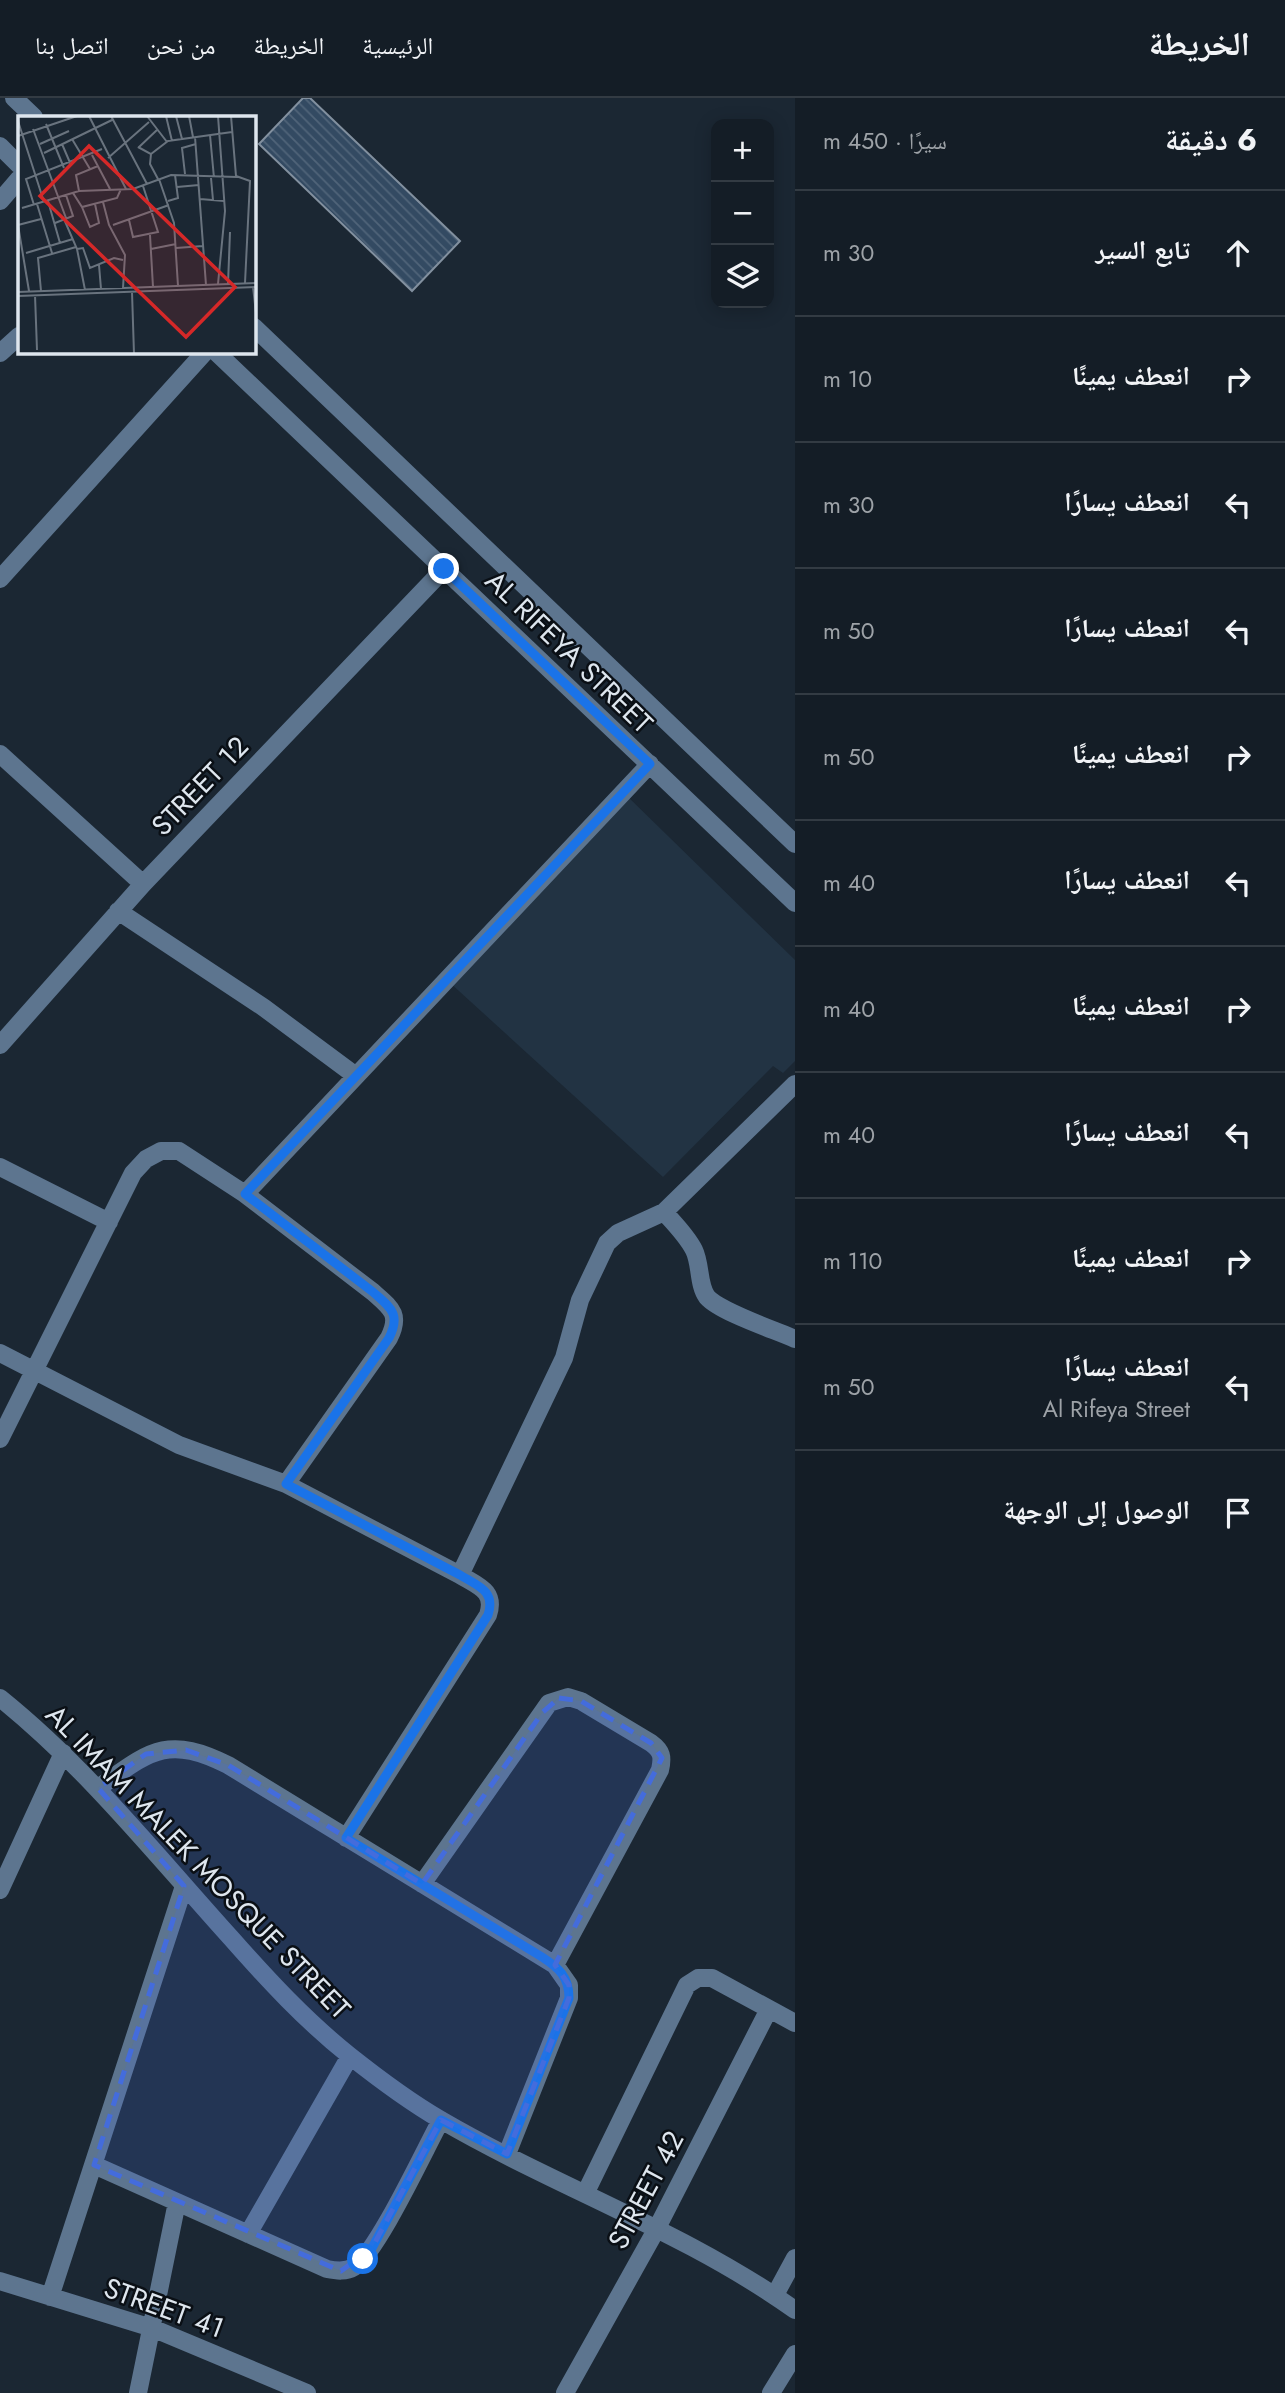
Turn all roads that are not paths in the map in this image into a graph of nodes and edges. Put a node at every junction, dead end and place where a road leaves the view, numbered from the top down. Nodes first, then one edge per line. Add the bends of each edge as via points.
1 (14, 98) edge
2 (33, 116) edge
3 (0, 146) edge
4 (18, 164) edge
5 (18, 180) edge
6 (0, 201) edge
7 (256, 329) edge
8 (18, 337) edge
9 (0, 353) edge
10 (203, 354) edge
11 (218, 354) edge
12 (444, 569) junction
13 (0, 579) edge
14 (0, 754) edge
15 (650, 764) junction
16 (795, 844) edge
17 (144, 884) junction
18 (795, 903) edge
19 (118, 911) junction
20 (0, 1045) edge
21 (356, 1076) junction
22 (795, 1084) edge
23 (0, 1167) edge
24 (245, 1194) junction
25 (664, 1212) junction
26 (109, 1222) junction
27 (795, 1339) edge
28 (0, 1353) edge
29 (36, 1371) junction
30 (0, 1439) edge
31 (286, 1484) junction
32 (460, 1575) junction
33 (0, 1698) edge
34 (63, 1753) junction
35 (98, 1788) junction
36 (346, 1838) junction
37 (422, 1884) junction
38 (184, 1886) junction
39 (0, 1890) edge
40 (555, 1965) junction
41 (769, 2009) junction
42 (794, 2020) edge
43 (350, 2056) junction
44 (441, 2120) junction
45 (507, 2154) junction
46 (94, 2165) junction
47 (585, 2194) junction
48 (177, 2202) junction
49 (656, 2230) junction
50 (248, 2234) junction
51 (795, 2258) edge
52 (0, 2281) edge
53 (775, 2295) junction
54 (50, 2297) junction
55 (795, 2309) edge
56 (152, 2328) junction
57 (795, 2354) edge
58 (301, 2392) edge
59 (138, 2393) edge
60 (565, 2393) edge
61 (771, 2393) edge

1 - 2 street
3 - 4 street
5 - 6 street
7 - 16 street, AL RIFEYA STREET
8 - 9 street
10 - 13 street
11 - 12 street, AL RIFEYA STREET
12 - 15 street, AL RIFEYA STREET
12 - 17 street, STREET 12
14 - 17 street
15 - 18 street, AL RIFEYA STREET
15 - 21 street
17 - 19 street, STREET 12
19 - 20 street, STREET 12
19 - 21 street via 264,1007
21 - 24 street
22 - 25 street
23 - 26 street
24 - 26 street via 179,1151 161,1151 133,1173
24 - 31 street via 373,1292 395,1316 389,1338
25 - 27 street via 694,1251 706,1296
25 - 32 street via 618,1233 607,1243 580,1300 564,1358
26 - 29 street
28 - 29 street
29 - 30 street
29 - 31 street via 179,1445
31 - 32 street
32 - 36 street via 489,1595 488,1615
33 - 34 street, AL IMAM MALEK MOSQUE STREET
34 - 35 street, AL IMAM MALEK MOSQUE STREET
34 - 39 street
35 - 36 street via 146,1754 186,1750 228,1765
35 - 38 street, AL IMAM MALEK MOSQUE STREET
36 - 37 street
37 - 40 street
37 - 40 street via 549,1703 568,1697 581,1701 651,1743 662,1758 660,1770
38 - 43 street, AL IMAM MALEK MOSQUE STREET via 278,1991
38 - 46 street
40 - 45 street via 569,1984 569,1998
41 - 42 street
41 - 47 street via 712,1978 698,1978 687,1985
41 - 49 street, STREET 42
43 - 44 street, AL IMAM MALEK MOSQUE STREET
43 - 50 street
44 - 45 street, AL IMAM MALEK MOSQUE STREET
44 - 50 street via 372,2248 354,2267 327,2269
45 - 47 street, AL IMAM MALEK MOSQUE STREET
46 - 48 street
46 - 54 street
47 - 49 street, AL IMAM MALEK MOSQUE STREET
48 - 50 street
48 - 56 street
49 - 53 street, AL IMAM MALEK MOSQUE STREET
49 - 60 street, STREET 42
51 - 53 street
52 - 54 street, STREET 41
53 - 55 street, AL IMAM MALEK MOSQUE STREET
54 - 56 street, STREET 41
56 - 58 street, STREET 41
56 - 59 street
57 - 61 street

